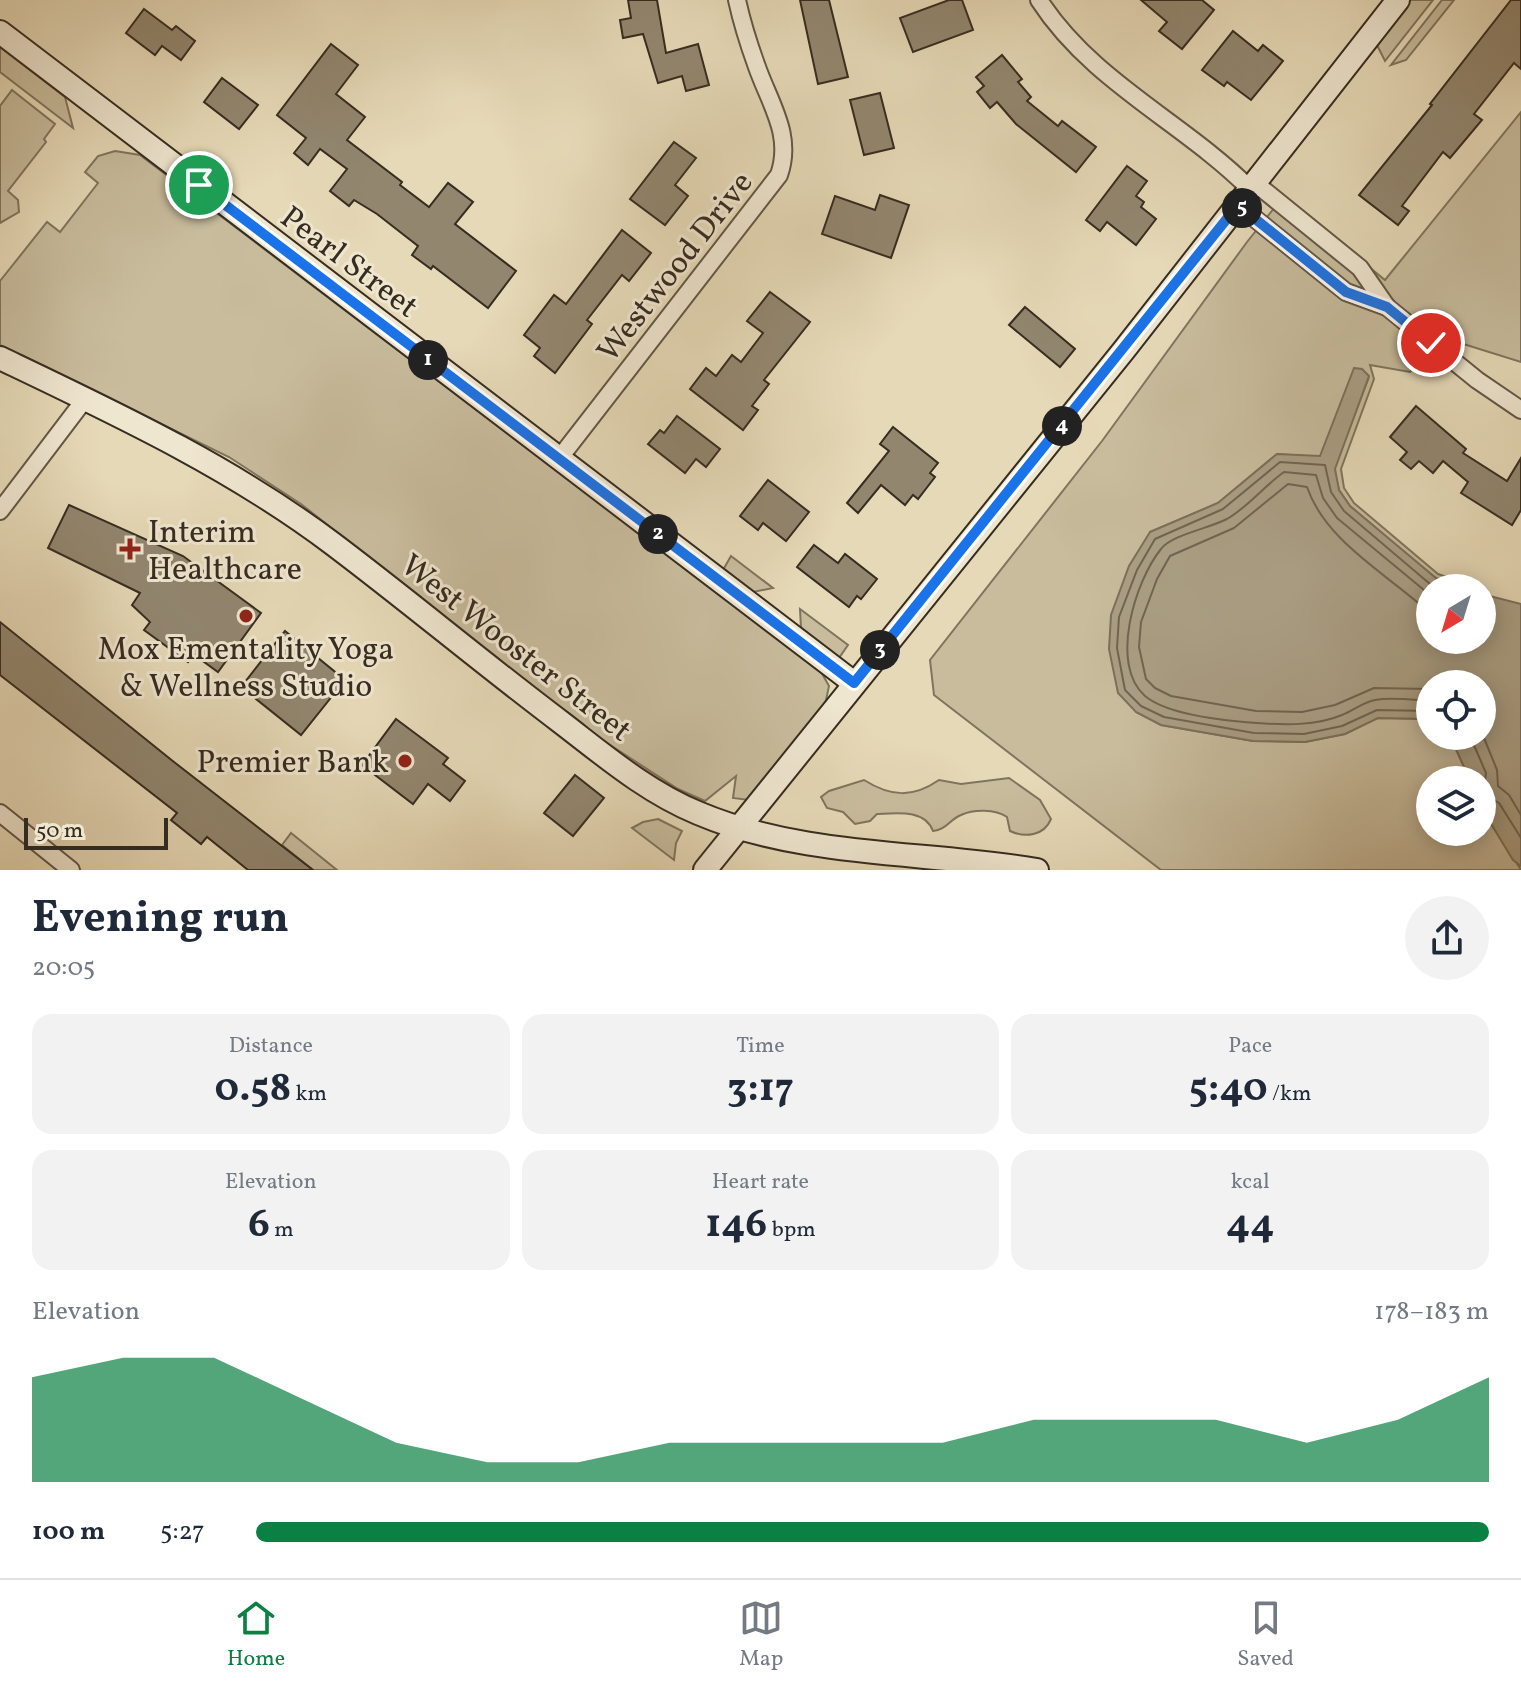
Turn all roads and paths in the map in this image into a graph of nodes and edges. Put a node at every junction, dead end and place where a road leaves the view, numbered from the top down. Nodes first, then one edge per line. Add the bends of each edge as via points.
1 (737, 0) edge
2 (1039, 0) edge
3 (1398, 0) edge
4 (0, 32) edge
5 (1247, 192) junction
6 (1387, 307) junction
7 (0, 358) edge
8 (85, 399) junction
9 (1521, 410) edge
10 (558, 460) junction
11 (0, 511) edge
12 (854, 683) junction
13 (0, 813) edge
14 (739, 828) junction
15 (71, 870) edge
16 (705, 870) edge
17 (1037, 870) edge

1 - 10 street, Westwood Drive via 784,133 779,175
2 - 5 street via 1102,70
3 - 5 street
4 - 10 street, Pearl Street
5 - 6 street via 1360,268
5 - 6 street via 1346,292
5 - 12 street
6 - 9 street
7 - 8 street, West Wooster Street
8 - 11 street
8 - 14 street, West Wooster Street via 275,503 631,776 667,799
10 - 12 street, Pearl Street
12 - 14 street
13 - 15 street
14 - 16 street
14 - 17 street, West Wooster Street via 857,850

